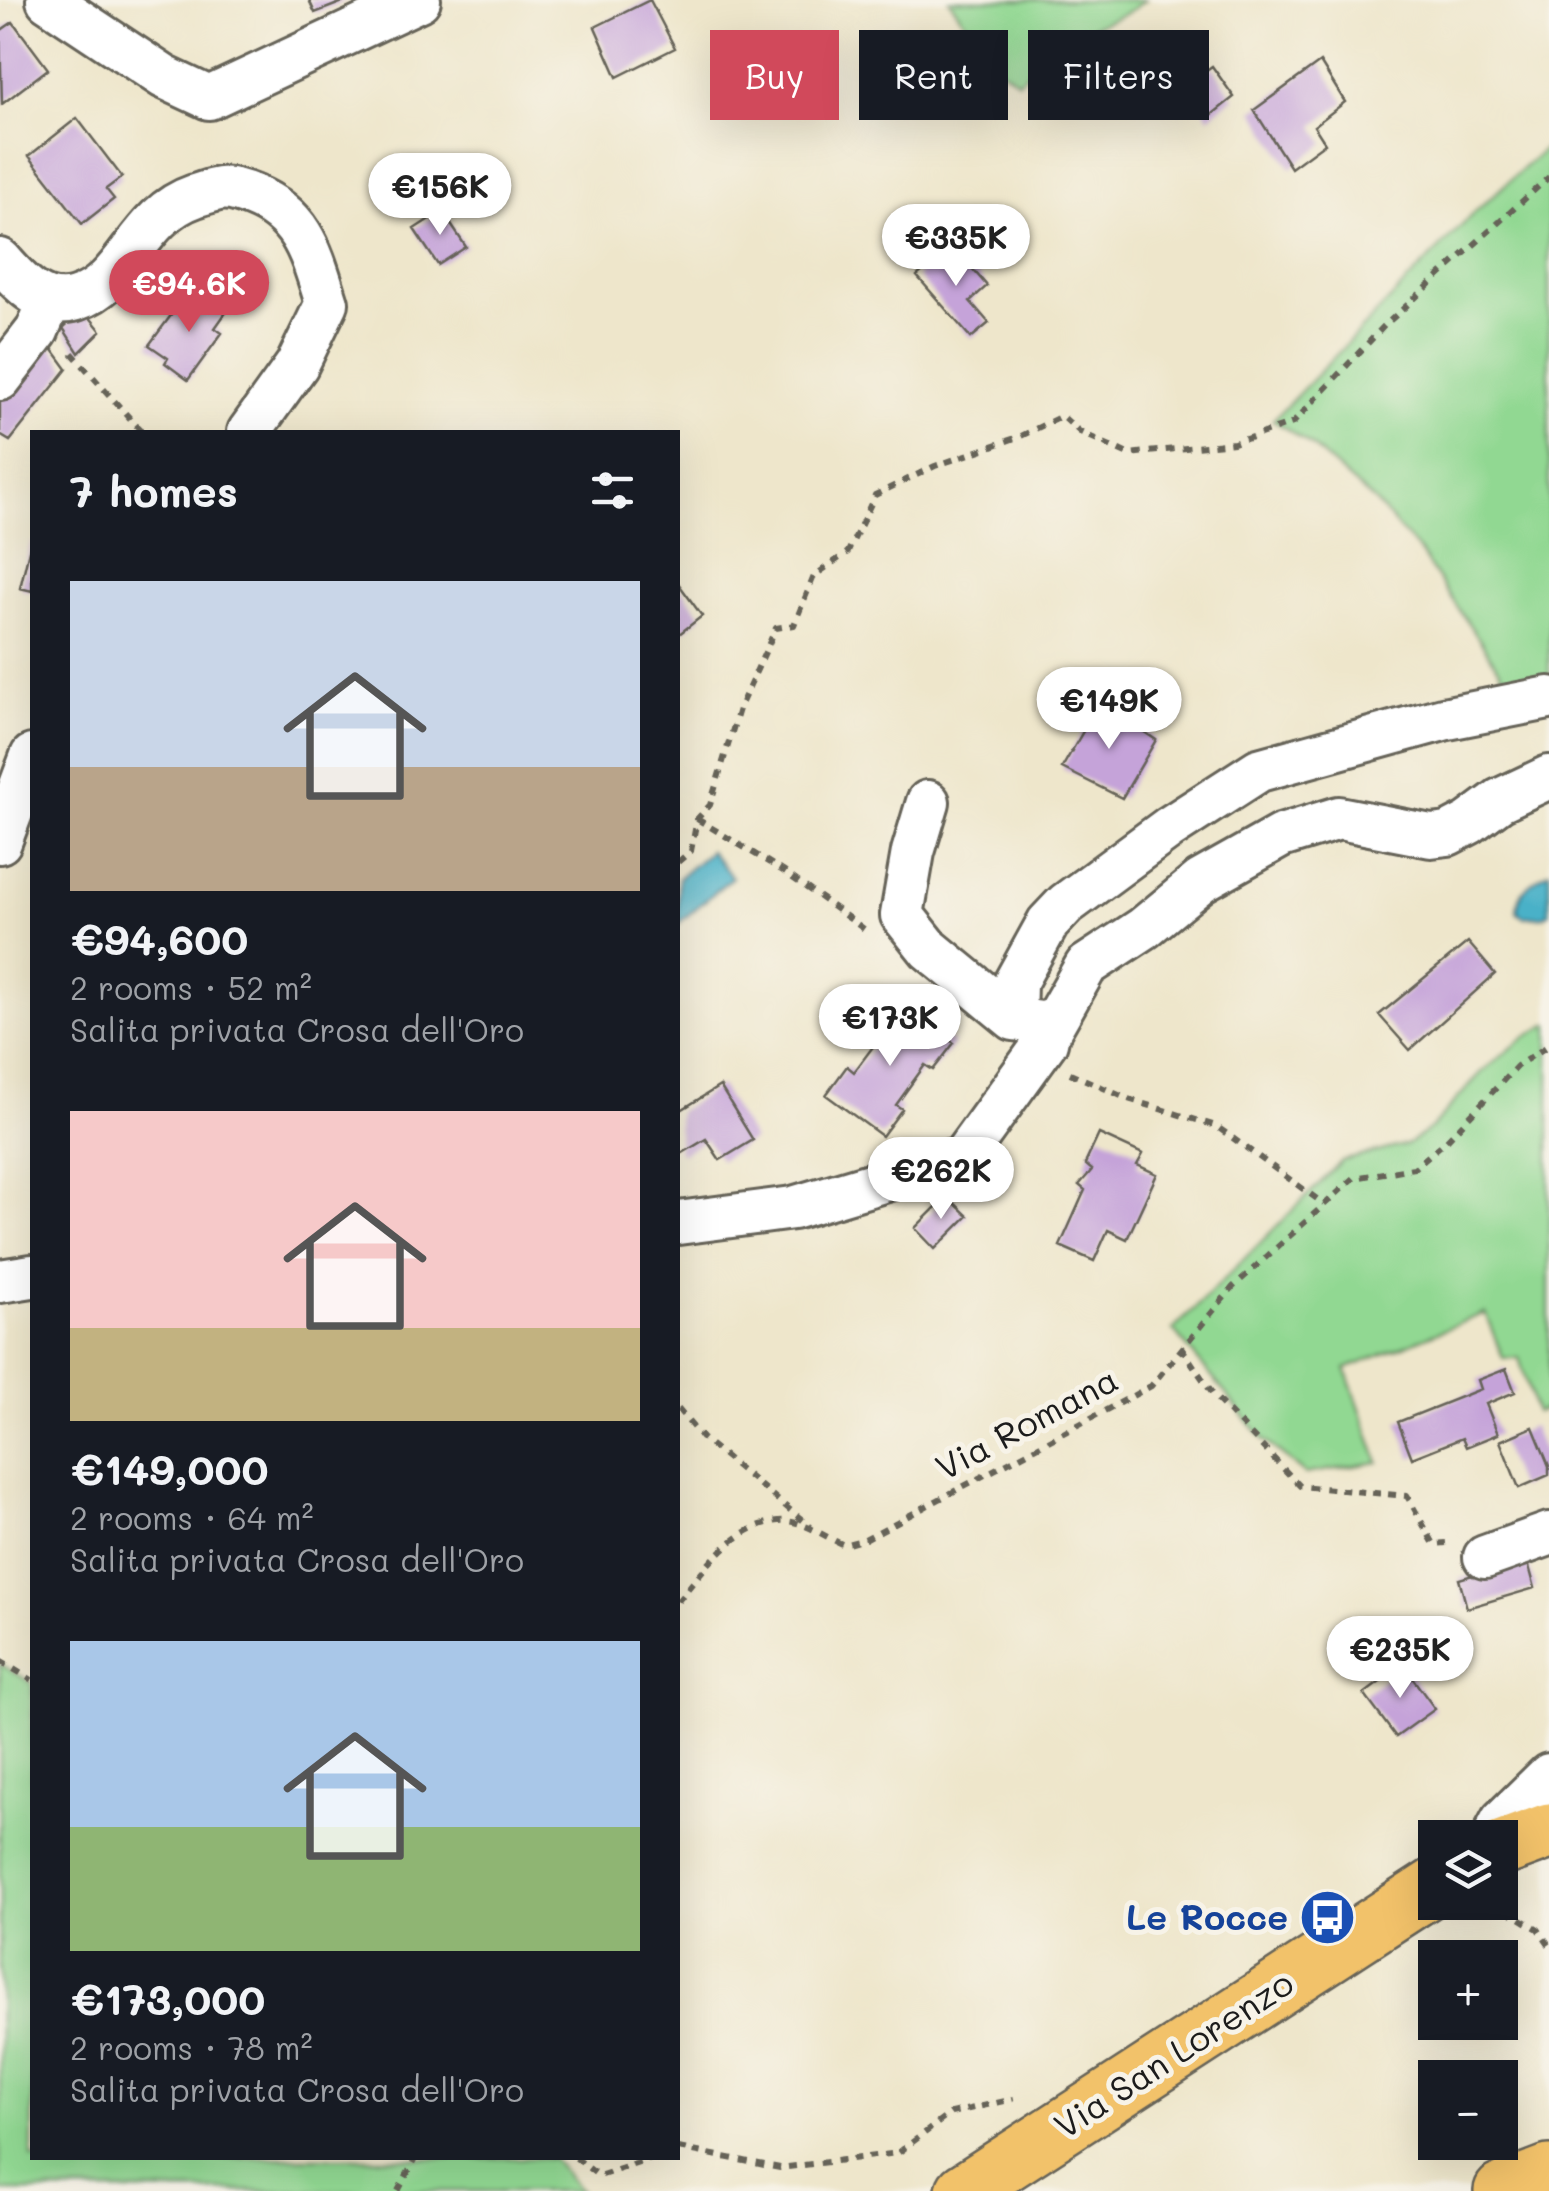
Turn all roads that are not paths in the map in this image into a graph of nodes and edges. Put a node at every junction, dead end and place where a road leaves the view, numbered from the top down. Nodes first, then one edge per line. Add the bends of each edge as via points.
1 (48, 0) edge
2 (419, 0) edge
3 (0, 260) edge
4 (46, 309) junction
5 (0, 380) edge
6 (250, 430) edge
7 (1549, 698) edge
8 (30, 761) edge
9 (1549, 777) edge
10 (928, 802) dead end
11 (0, 842) edge
12 (1032, 1036) junction
13 (680, 1224) edge
14 (30, 1276) edge
15 (0, 1281) edge
16 (1549, 1534) edge
17 (1485, 1557) road end
18 (1549, 1775) edge
19 (1503, 1820) edge
20 (1549, 1831) edge
21 (1518, 1842) edge
22 (1418, 1897) edge
23 (1549, 2174) edge
24 (964, 2191) edge
25 (1502, 2191) edge

1 - 2 street via 164,77 209,98
3 - 4 street
4 - 5 street
4 - 6 street via 115,276 141,235 175,202 226,186 273,204 308,240 327,304 297,365
7 - 12 street via 1443,718 1259,770 1169,828 1048,923 1016,982
8 - 11 street
9 - 12 street via 1448,834 1339,818 1281,836 1201,881 1086,966
10 - 12 street via 902,915 930,949
12 - 13 street via 964,1157 792,1208
14 - 15 street
16 - 17 street
18 - 19 street
20 - 21 main road
22 - 24 main road, Via San Lorenzo
23 - 25 main road

